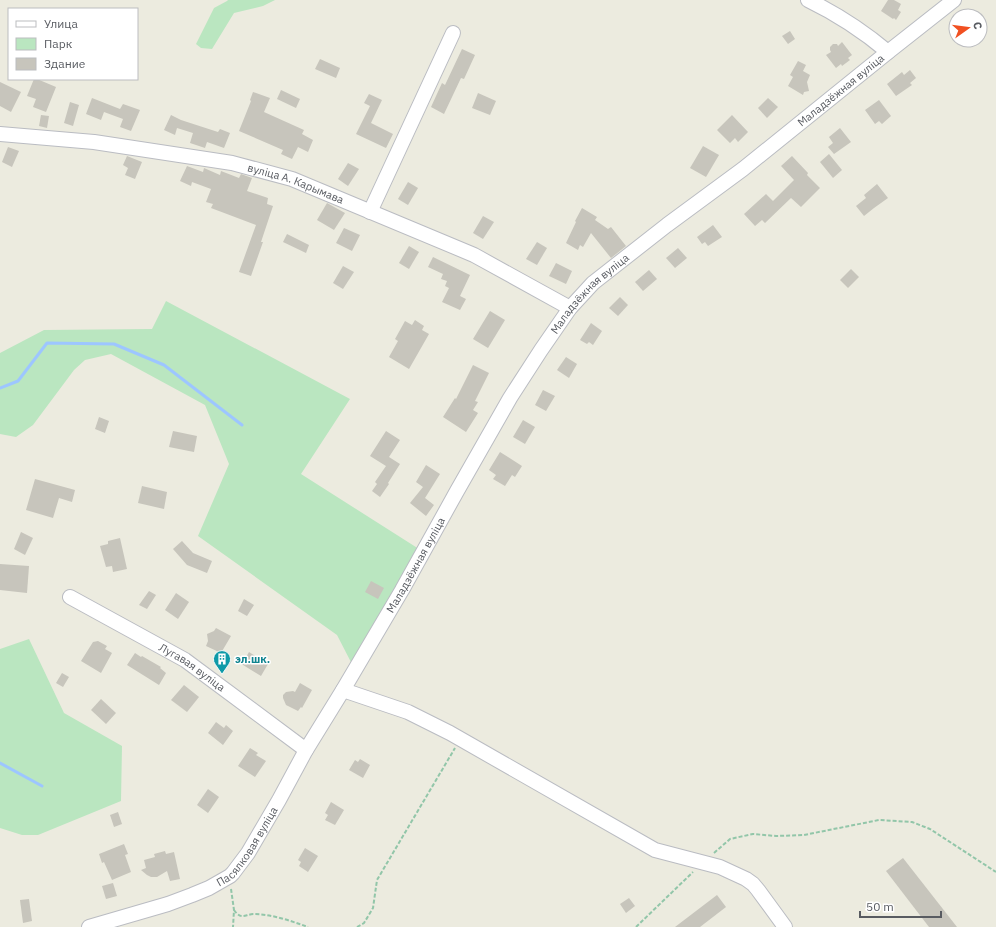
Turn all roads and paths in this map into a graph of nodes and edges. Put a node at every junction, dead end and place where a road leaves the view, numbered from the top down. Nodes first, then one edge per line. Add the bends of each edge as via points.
1 (808, 0) edge
2 (954, 0) edge
3 (454, 33) dead end
4 (888, 52) junction
5 (0, 134) edge
6 (370, 212) junction
7 (570, 308) junction
8 (70, 597) dead end
9 (343, 690) junction
10 (460, 739) junction
11 (306, 750) junction
12 (702, 863) junction
13 (996, 872) edge
14 (230, 876) junction
15 (234, 910) junction
16 (89, 927) edge
17 (233, 927) edge
18 (308, 927) edge
19 (357, 927) edge
20 (636, 927) edge
21 (785, 927) edge

1 - 4 street via 848,22
2 - 4 street, Маладзёжная вуліца
3 - 6 street
4 - 7 street, Маладзёжная вуліца via 743,169 630,254 582,294
5 - 6 street, вуліца А. Карымава via 94,142 232,163 292,179
6 - 7 street, вуліца А. Карымава via 474,255
7 - 9 street, Маладзёжная вуліца via 510,398
8 - 11 street, Лугавая вуліца via 186,660
9 - 10 street via 408,712
9 - 11 street, Пасялковая вуліца
10 - 12 street via 655,850
10 - 19 path via 377,880 373,908 364,923
11 - 14 street, Пасялковая вуліца via 248,853
12 - 13 path via 730,840 753,834 804,835 879,820 912,822 930,829
12 - 20 path
12 - 21 street via 720,867 753,884
14 - 15 path
14 - 16 street, Пасялковая вуліца via 209,888 168,904
15 - 17 path
15 - 18 path via 241,916 268,916

